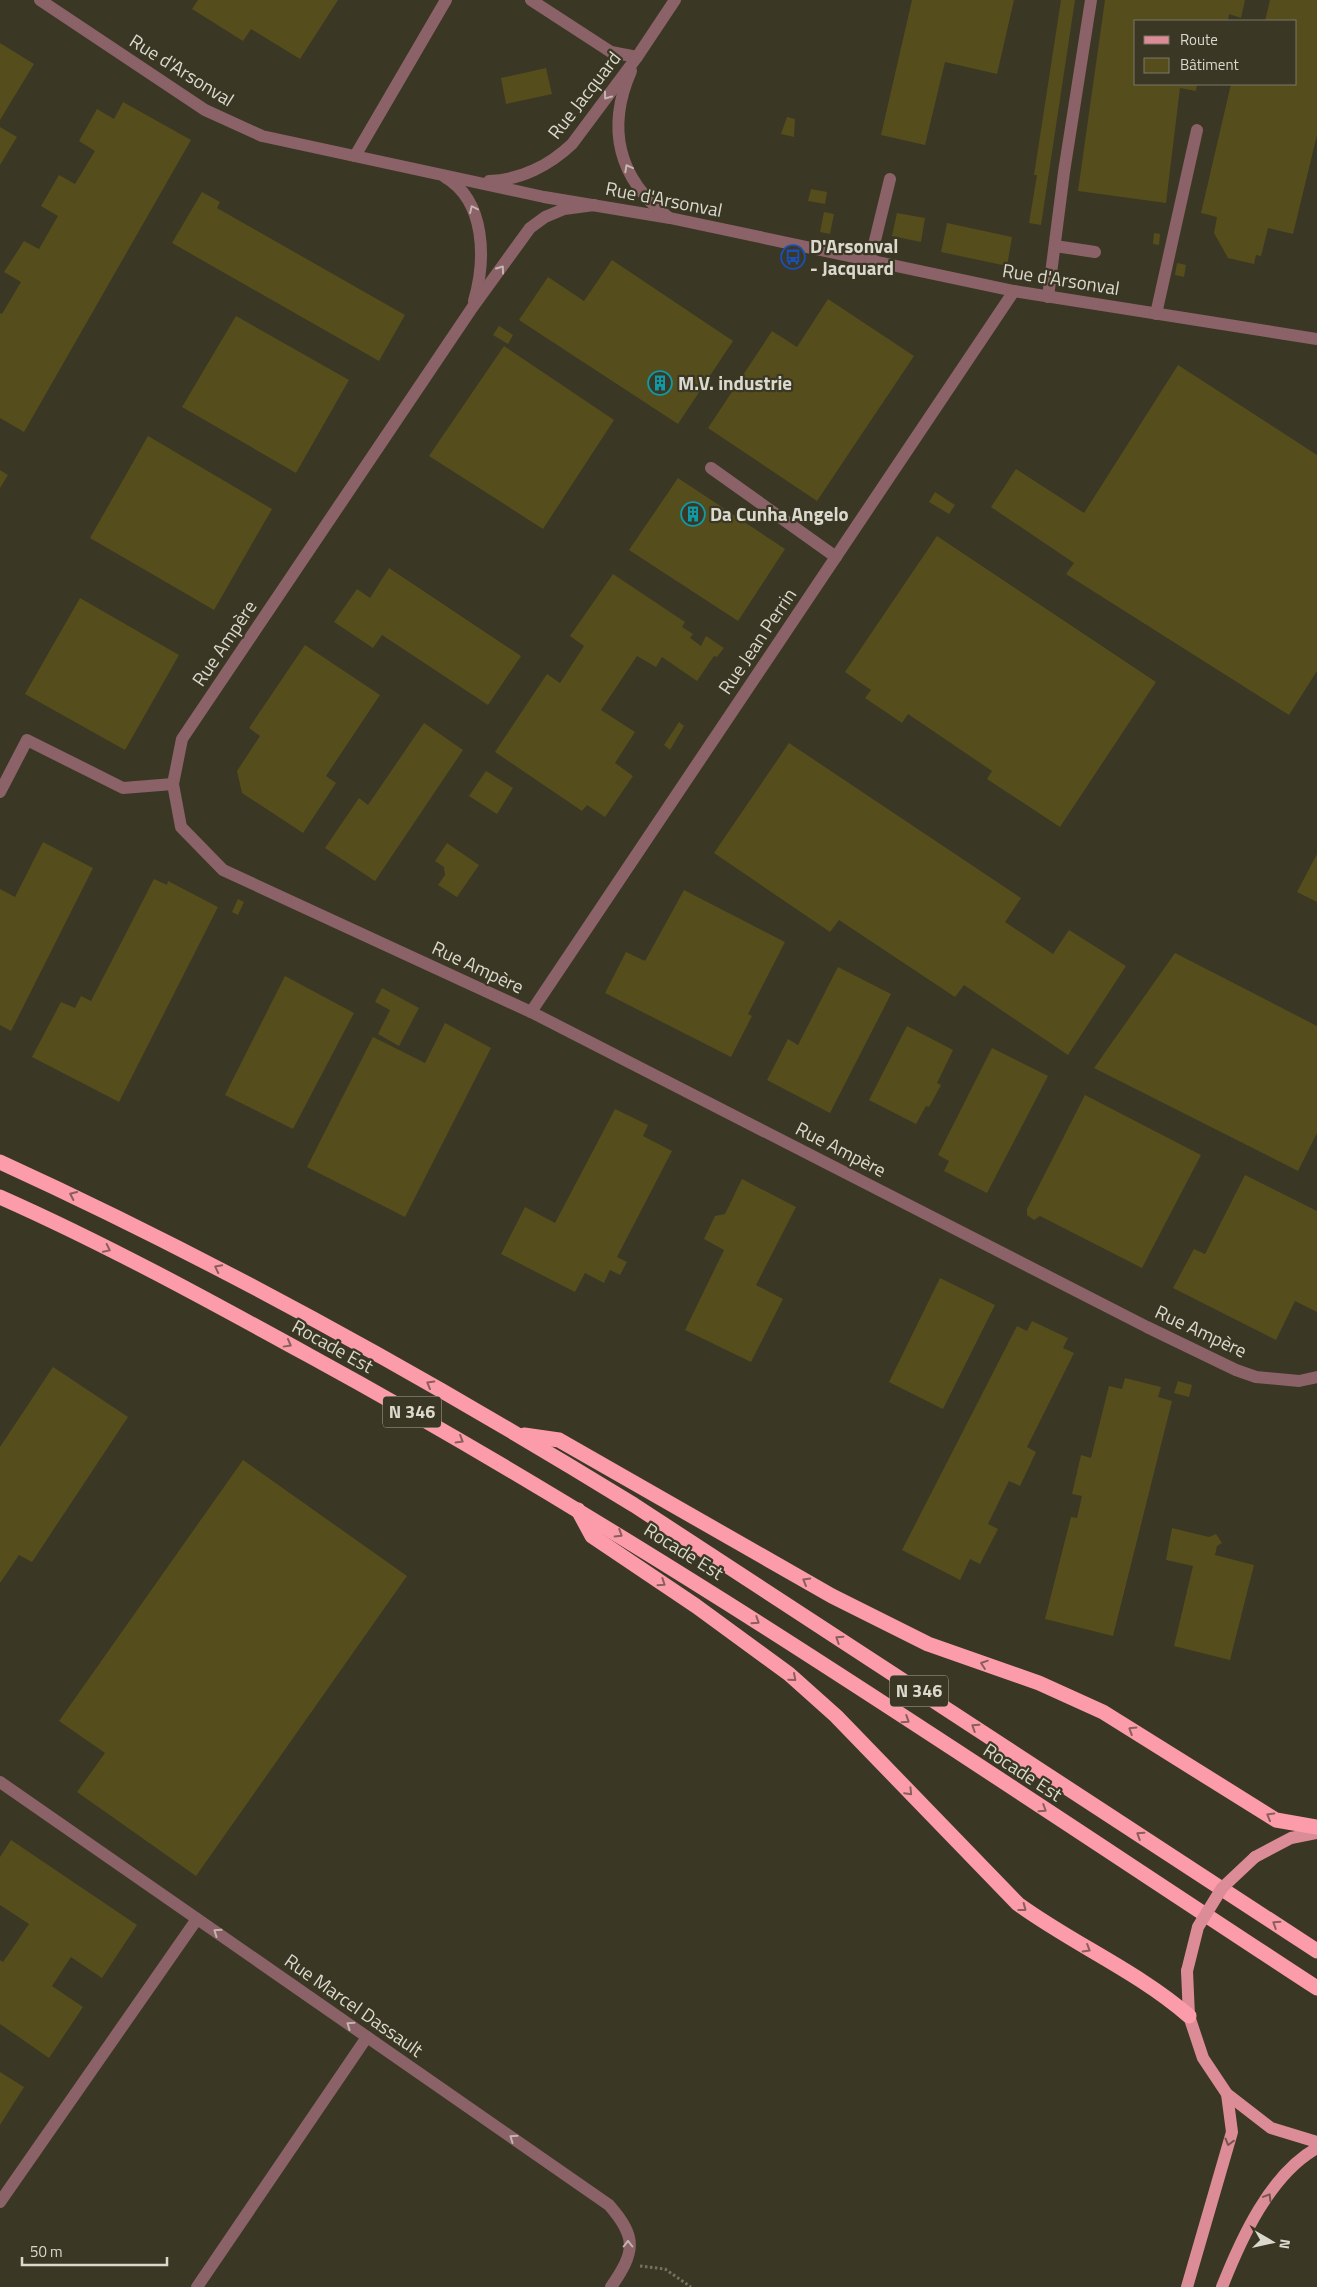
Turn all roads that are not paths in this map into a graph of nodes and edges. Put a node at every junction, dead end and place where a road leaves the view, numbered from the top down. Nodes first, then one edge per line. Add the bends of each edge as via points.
1 (40, 0) edge
2 (446, 0) edge
3 (531, 0) edge
4 (675, 0) edge
5 (1091, 0) edge
6 (637, 57) junction
7 (1197, 130) dead end
8 (355, 156) junction
9 (442, 175) junction
10 (890, 179) dead end
11 (476, 181) junction
12 (594, 205) junction
13 (670, 218) junction
14 (1054, 246) junction
15 (1095, 252) dead end
16 (870, 261) junction
17 (1014, 292) junction
18 (1048, 297) junction
19 (472, 308) junction
20 (1156, 314) junction
21 (1317, 339) edge
22 (710, 468) dead end
23 (836, 557) junction
24 (173, 784) junction
25 (0, 792) edge
26 (531, 1012) junction
27 (0, 1162) edge
28 (0, 1198) edge
29 (1317, 1376) edge
30 (518, 1434) junction
31 (577, 1509) junction
32 (0, 1782) edge
33 (1317, 1828) edge
34 (1317, 1833) edge
35 (197, 1918) junction
36 (1317, 1951) edge
37 (1317, 1988) edge
38 (1189, 2016) junction
39 (367, 2037) junction
40 (1227, 2094) junction
41 (1317, 2142) edge
42 (1317, 2148) edge
43 (0, 2202) edge
44 (197, 2287) edge
45 (611, 2287) edge
46 (1187, 2287) edge
47 (1222, 2287) edge

1 - 8 street, Rue d'Arsonval via 205,110 262,136
2 - 8 street
3 - 6 street via 611,52
4 - 6 street, Rue Jacquard
5 - 14 street
6 -> 11 street, Rue Jacquard via 561,155 517,177
13 -> 6 street, Rue Jacquard via 655,207 637,185 618,141 618,112
7 - 20 street
8 - 9 street, Rue d'Arsonval
9 - 11 street, Rue d'Arsonval
19 -> 9 street, Rue Ampère via 480,266 478,221 475,210 462,191
10 - 16 street
11 - 12 street, Rue d'Arsonval
12 - 13 street, Rue d'Arsonval
19 -> 12 street, Rue Ampère via 530,228 564,209
13 - 16 street, Rue d'Arsonval
14 - 15 street
14 - 18 street
16 - 17 street, Rue d'Arsonval
17 - 18 street, Rue d'Arsonval
17 - 23 street, Rue Jean Perrin
18 - 20 street, Rue d'Arsonval
19 - 24 street, Rue Ampère via 182,739
20 - 21 street, Rue d'Arsonval
22 - 23 street
23 - 26 street, Rue Jean Perrin
24 - 25 street via 123,788 27,740
24 - 26 street, Rue Ampère via 182,827 223,870
26 - 29 street, Rue Ampère via 1236,1370 1256,1377 1298,1382
30 -> 27 highway, Rocade Est / N 346 via 261,1290
28 -> 31 highway, Rocade Est / N 346 via 159,1274 245,1320 423,1418
33 -> 30 highway via 1276,1820 1103,1712 1039,1683 928,1644 832,1596 559,1440
36 -> 30 highway, Rocade Est / N 346 via 634,1505
31 -> 37 highway, Rocade Est / N 346 via 701,1585
31 -> 38 highway via 592,1536 789,1674 836,1716 1018,1904 1045,1924 1157,1991
32 - 35 street, Rue Marcel Dassault
34 - 38 main road, bridge via 1291,1838 1255,1857 1222,1888 1198,1927 1187,1971
39 -> 35 street, Rue Marcel Dassault
35 - 43 street
38 - 40 main road via 1202,2058
39 - 44 street
45 -> 39 street, Rue Marcel Dassault via 627,2264 630,2240 624,2221 609,2205
40 - 41 main road via 1271,2128
40 -> 46 main road via 1232,2132
47 -> 42 main road via 1238,2247 1278,2181

